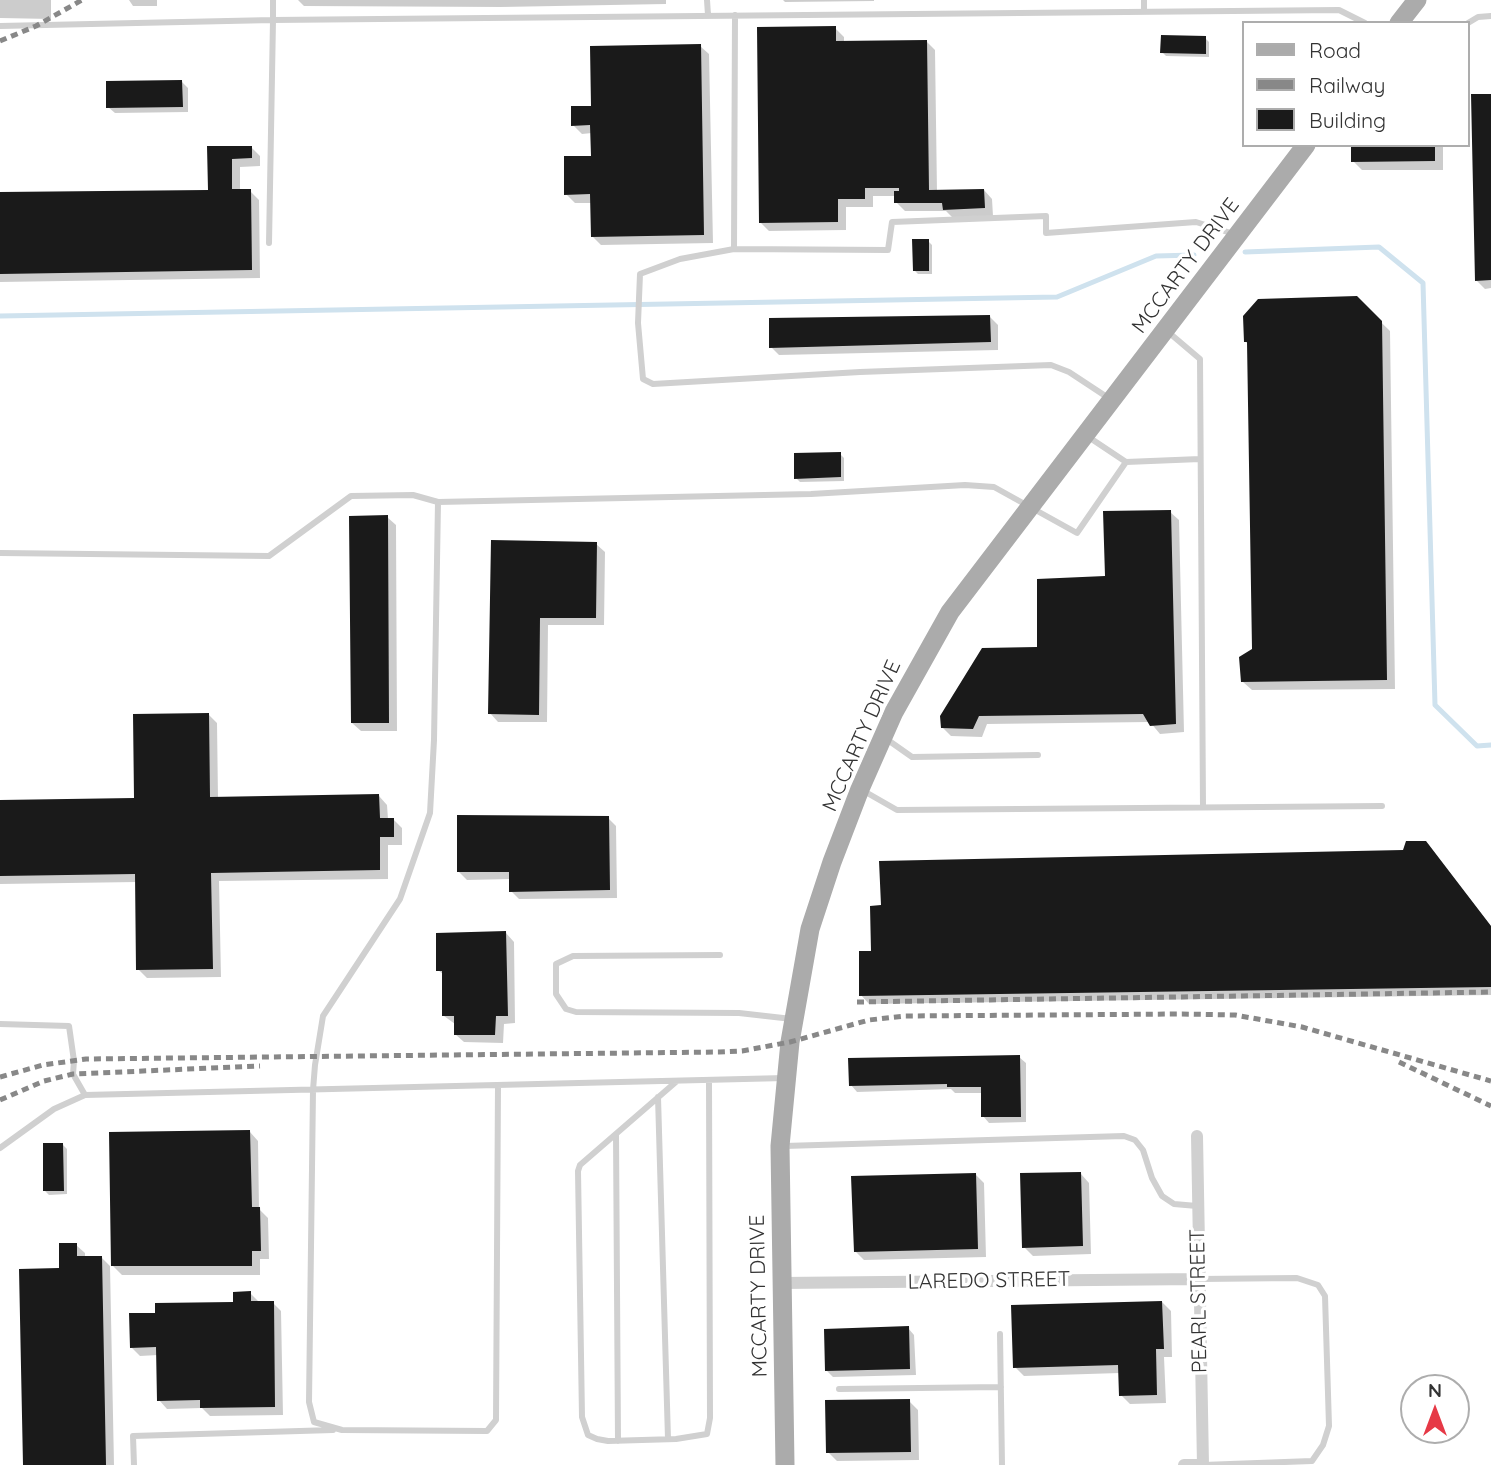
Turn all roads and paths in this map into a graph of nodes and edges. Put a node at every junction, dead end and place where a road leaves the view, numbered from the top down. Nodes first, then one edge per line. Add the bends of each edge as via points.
1 (273, 0) edge
2 (707, 0) edge
3 (1143, 0) edge
4 (1341, 0) edge
5 (1417, 0) edge
6 (1339, 10) junction
7 (1144, 12) junction
8 (708, 15) junction
9 (735, 15) junction
10 (1491, 16) edge
11 (273, 20) junction
12 (1361, 21) edge
13 (1401, 21) edge
14 (1470, 22) edge
15 (0, 26) edge
16 (1304, 147) edge
17 (1238, 235) junction
18 (269, 243) dead end
19 (734, 249) junction
20 (1165, 330) junction
21 (1112, 401) junction
22 (1085, 435) junction
23 (1200, 459) junction
24 (1126, 462) junction
25 (438, 502) junction
26 (1031, 506) junction
27 (0, 554) edge
28 (883, 737) junction
29 (1038, 755) dead end
30 (860, 789) junction
31 (1382, 806) dead end
32 (1203, 807) junction
33 (720, 955) dead end
34 (794, 1019) junction
35 (0, 1024) edge
36 (787, 1078) junction
37 (709, 1080) junction
38 (677, 1081) junction
39 (498, 1085) junction
40 (313, 1090) junction
41 (85, 1095) junction
42 (658, 1097) junction
43 (616, 1134) junction
44 (1197, 1136) dead end
45 (780, 1146) junction
46 (0, 1147) edge
47 (1197, 1206) junction
48 (1198, 1279) junction
49 (781, 1283) junction
50 (1000, 1334) dead end
51 (1002, 1387) junction
52 (839, 1389) dead end
53 (342, 1430) junction
54 (668, 1439) junction
55 (618, 1441) junction
56 (134, 1465) edge
57 (785, 1465) edge
58 (1002, 1465) edge
59 (1184, 1465) edge
60 (1203, 1465) edge

1 - 11 lane
2 - 8 lane
3 - 7 lane
4 - 6 lane
5 - 13 main road
6 - 7 lane
6 - 12 lane
7 - 9 lane
8 - 9 lane
8 - 11 lane
9 - 19 lane
10 - 14 lane
11 - 15 lane
11 - 18 lane
16 - 17 main road, MCCARTY DRIVE
17 - 19 lane via 1196,222 1046,233 1046,216 892,222 888,250
17 - 20 main road, MCCARTY DRIVE
19 - 21 lane via 680,259 640,274 643,379 653,384 1051,365
20 - 21 main road, MCCARTY DRIVE
20 - 23 lane via 1200,359
21 - 22 main road, MCCARTY DRIVE
22 - 24 lane
22 - 26 main road, MCCARTY DRIVE
23 - 24 lane
23 - 32 lane
24 - 26 lane via 1077,533
25 - 26 lane via 811,494 965,485 993,487
25 - 27 lane via 412,495 351,496 269,556
25 - 40 lane via 430,813 400,900 323,1016
26 - 28 main road, MCCARTY DRIVE via 950,612
28 - 29 lane via 912,757
28 - 30 main road, MCCARTY DRIVE
30 - 32 lane via 897,810
30 - 34 main road, MCCARTY DRIVE via 810,929
31 - 32 lane
33 - 34 lane via 573,956 556,964 556,994 566,1009 576,1012 739,1013
34 - 36 main road, MCCARTY DRIVE
35 - 41 lane via 69,1026 73,1074
36 - 37 lane
36 - 45 main road, MCCARTY DRIVE
37 - 38 lane
37 - 54 lane via 710,1418 707,1434
38 - 39 lane
38 - 42 lane
39 - 40 lane
39 - 53 lane via 496,1420 487,1431
40 - 41 lane
40 - 53 lane via 309,1402 314,1422
41 - 46 lane via 54,1109
42 - 43 lane
42 - 54 lane
43 - 55 lane
43 - 55 lane via 578,1171 582,1417 588,1435
44 - 47 street, PEARL STREET
45 - 47 lane via 1124,1136 1143,1150 1162,1196
45 - 49 main road, MCCARTY DRIVE
47 - 48 street, PEARL STREET
48 - 49 street, LAREDO STREET
48 - 60 street, PEARL STREET
48 - 60 lane via 1297,1278 1318,1285 1325,1296 1329,1426 1312,1461
49 - 57 main road, MCCARTY DRIVE
50 - 51 lane
51 - 52 lane
51 - 58 lane
53 - 56 lane via 133,1436
54 - 55 lane
59 - 60 street

